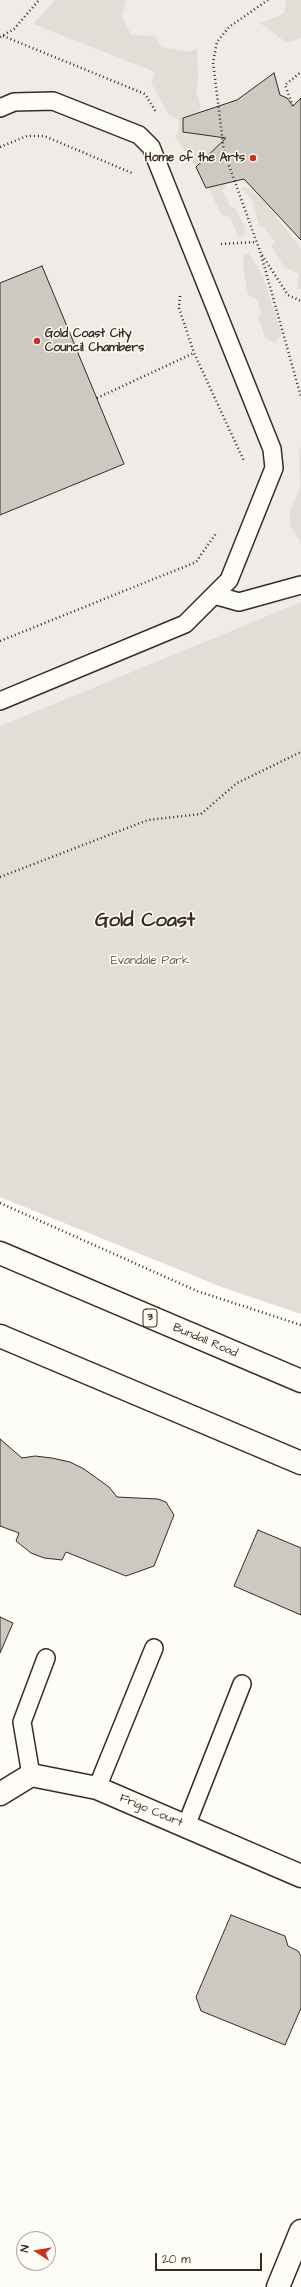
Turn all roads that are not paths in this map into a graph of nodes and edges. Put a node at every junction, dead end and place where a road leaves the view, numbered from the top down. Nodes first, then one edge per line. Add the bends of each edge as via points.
1 (0, 108) edge
2 (301, 586) edge
3 (214, 595) junction
4 (0, 701) edge
5 (0, 1253) edge
6 (0, 1336) edge
7 (301, 1381) edge
8 (301, 1463) edge
9 (154, 1648) dead end
10 (46, 1658) dead end
11 (242, 1684) dead end
12 (32, 1775) junction
13 (97, 1788) junction
14 (0, 1794) edge
15 (186, 1826) junction
16 (301, 1876) edge
17 (301, 2231) edge
18 (278, 2287) edge

1 - 3 lane via 14,102 53,101 138,135 150,147 272,449 274,468 238,559 229,580
2 - 3 lane via 239,602
3 - 4 lane via 185,624
5 - 7 main road, Bundall Road / 3
6 - 8 main road
9 - 13 lane
10 - 12 lane via 22,1722
11 - 15 lane
12 - 13 main road, Frigo Court
12 - 14 main road
13 - 15 main road, Frigo Court
15 - 16 main road, Frigo Court
17 - 18 main road

